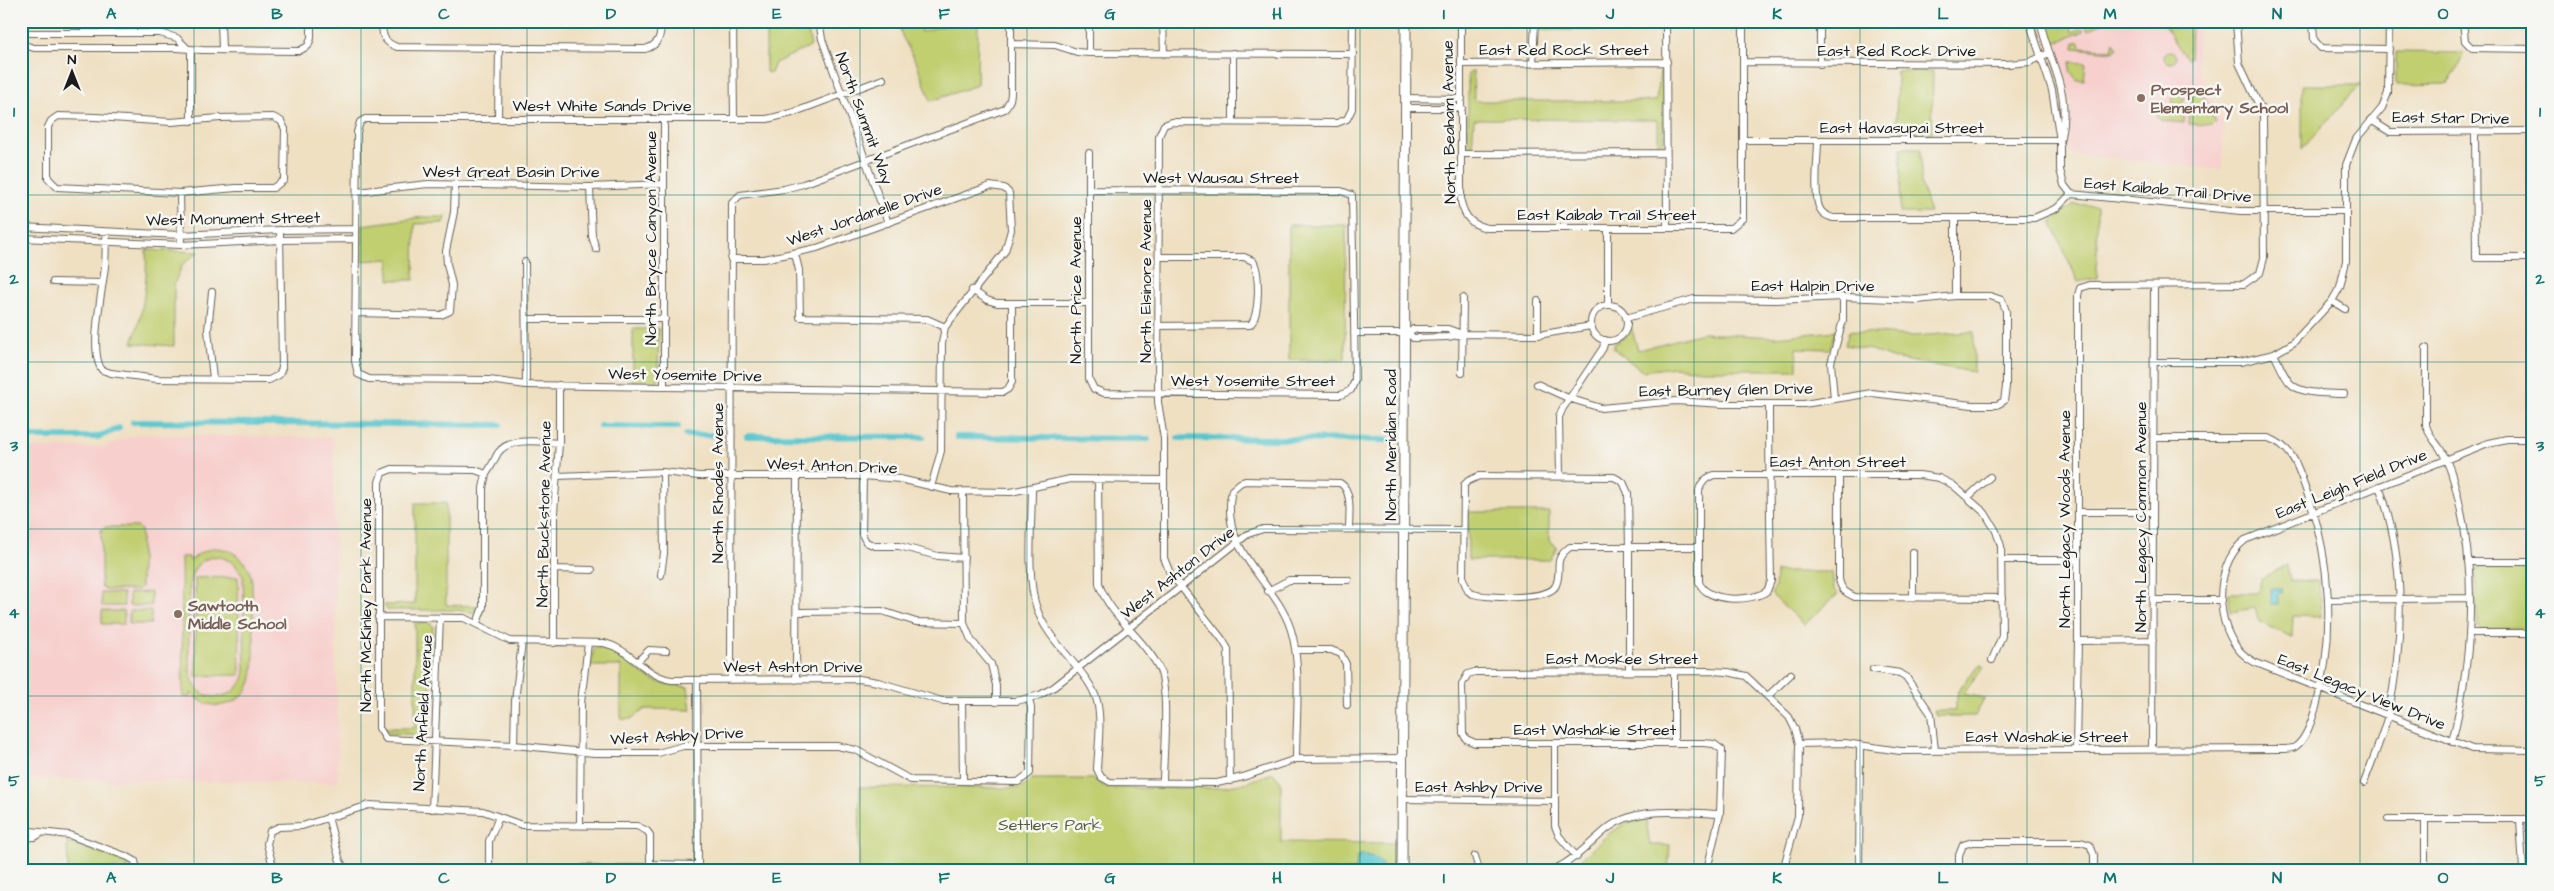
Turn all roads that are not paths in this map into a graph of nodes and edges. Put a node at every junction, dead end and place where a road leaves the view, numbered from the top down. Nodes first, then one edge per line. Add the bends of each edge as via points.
1 (221, 21) edge
2 (311, 21) edge
3 (382, 21) edge
4 (661, 21) edge
5 (733, 21) edge
6 (829, 21) edge
7 (1011, 21) edge
8 (1089, 21) edge
9 (1163, 21) edge
10 (1353, 21) edge
11 (1406, 21) edge
12 (1461, 21) edge
13 (1535, 21) edge
14 (1666, 21) edge
15 (1743, 21) edge
16 (1820, 21) edge
17 (2029, 21) edge
18 (2040, 21) edge
19 (2236, 21) edge
20 (2313, 21) edge
21 (2389, 21) edge
22 (2464, 21) edge
23 (819, 22) edge
24 (21, 33) edge
25 (21, 44) edge
26 (1011, 44) junction
27 (189, 48) junction
28 (499, 48) junction
29 (2389, 49) junction
30 (2533, 49) edge
31 (222, 50) junction
32 (1089, 53) junction
33 (1233, 53) junction
34 (2049, 53) junction
35 (1164, 54) junction
36 (1353, 54) junction
37 (2041, 57) junction
38 (1667, 62) junction
39 (1743, 62) junction
40 (1461, 64) junction
41 (1533, 64) junction
42 (1820, 64) junction
43 (883, 79) dead end
44 (841, 95) junction
45 (1462, 99) junction
46 (1406, 103) junction
47 (1462, 108) junction
48 (498, 118) junction
49 (664, 119) junction
50 (734, 119) junction
51 (2372, 120) junction
52 (191, 121) junction
53 (1233, 122) junction
54 (2533, 131) edge
55 (2475, 132) junction
56 (1744, 140) junction
57 (1818, 140) junction
58 (2060, 140) junction
59 (1090, 153) dead end
60 (1666, 153) junction
61 (1461, 154) junction
62 (865, 161) junction
63 (455, 184) junction
64 (664, 184) junction
65 (590, 187) junction
66 (1089, 190) junction
67 (1159, 190) junction
68 (357, 192) junction
69 (180, 193) junction
70 (2071, 194) junction
71 (2264, 211) junction
72 (2346, 211) junction
73 (1954, 219) junction
74 (1470, 221) joint
75 (888, 223) junction
76 (21, 227) edge
77 (1608, 228) junction
78 (1667, 228) junction
79 (356, 229) junction
80 (280, 230) junction
81 (107, 232) junction
82 (180, 235) junction
83 (21, 238) edge
84 (356, 239) junction
85 (106, 240) junction
86 (281, 240) junction
87 (181, 245) junction
88 (596, 249) dead end
89 (795, 254) junction
90 (1159, 257) junction
91 (2533, 258) edge
92 (731, 259) junction
93 (525, 262) dead end
94 (53, 282) dead end
95 (103, 283) junction
96 (2154, 285) junction
97 (972, 290) junction
98 (212, 292) dead end
99 (1956, 296) junction
100 (1843, 297) junction
101 (1464, 298) dead end
102 (1538, 301) dead end
103 (2332, 301) junction
104 (1012, 303) junction
105 (1089, 303) junction
106 (1608, 305) junction
107 (2345, 309) dead end
108 (356, 313) junction
109 (1626, 318) junction
110 (526, 319) junction
111 (665, 319) junction
112 (1158, 326) junction
113 (1591, 326) junction
114 (945, 327) junction
115 (1354, 333) junction
116 (1407, 333) junction
117 (1462, 334) junction
118 (1538, 334) junction
119 (1605, 340) junction
120 (2426, 348) dead end
121 (2274, 354) junction
122 (2154, 362) junction
123 (1462, 373) dead end
124 (213, 379) junction
125 (1537, 384) dead end
126 (526, 385) junction
127 (559, 385) junction
128 (664, 386) junction
129 (730, 386) junction
130 (1094, 389) joint
131 (940, 392) junction
132 (1158, 394) junction
133 (2344, 394) dead end
134 (1568, 398) junction
135 (1834, 399) junction
136 (2004, 401) joint
137 (1769, 404) junction
138 (2154, 438) junction
139 (2533, 439) edge
140 (559, 443) junction
141 (2446, 460) junction
142 (663, 472) junction
143 (486, 474) junction
144 (1770, 475) junction
145 (1839, 475) junction
146 (557, 476) junction
147 (731, 476) junction
148 (797, 476) junction
149 (863, 476) junction
150 (1560, 476) junction
151 (1990, 477) dead end
152 (1098, 479) junction
153 (1164, 480) junction
154 (2379, 486) junction
155 (931, 487) junction
156 (1032, 488) junction
157 (963, 492) junction
158 (1968, 497) junction
159 (2078, 512) junction
160 (2154, 512) junction
161 (2315, 513) junction
162 (1349, 529) junction
163 (1405, 529) junction
164 (1463, 530) junction
165 (1237, 541) junction
166 (1699, 547) junction
167 (1629, 548) junction
168 (1913, 552) dead end
169 (964, 558) junction
170 (2002, 560) junction
171 (2078, 560) junction
172 (2468, 562) junction
173 (2533, 562) edge
174 (554, 570) junction
175 (592, 570) dead end
176 (661, 575) dead end
177 (1348, 580) dead end
178 (1180, 586) junction
179 (1268, 591) junction
180 (1913, 597) junction
181 (2002, 598) junction
182 (2470, 598) junction
183 (2399, 599) junction
184 (2153, 600) junction
185 (2222, 600) junction
186 (2328, 600) junction
187 (798, 612) junction
188 (378, 617) junction
189 (440, 618) junction
190 (477, 623) junction
191 (964, 623) junction
192 (1128, 628) junction
193 (2470, 632) junction
194 (2533, 633) edge
195 (2078, 640) junction
196 (2153, 640) junction
197 (522, 642) junction
198 (554, 643) junction
199 (588, 643) junction
200 (1296, 650) junction
201 (666, 651) dead end
202 (1992, 660) dead end
203 (637, 662) junction
204 (1077, 669) junction
205 (1873, 669) dead end
206 (1674, 671) junction
207 (1629, 672) junction
208 (1791, 674) dead end
209 (697, 680) junction
210 (731, 680) junction
211 (796, 680) junction
212 (2320, 689) junction
213 (1768, 695) junction
214 (1029, 699) junction
215 (962, 701) junction
216 (996, 702) junction
217 (1347, 705) dead end
218 (2387, 716) junction
219 (382, 736) joint
220 (1466, 739) joint
221 (434, 742) junction
222 (2452, 742) junction
223 (1555, 743) junction
224 (1674, 743) junction
225 (1799, 744) junction
226 (1860, 745) junction
227 (514, 746) junction
228 (698, 746) junction
229 (2152, 749) junction
230 (1935, 750) junction
231 (2076, 750) junction
232 (2533, 750) edge
233 (580, 752) junction
234 (1403, 758) junction
235 (1296, 759) junction
236 (963, 781) junction
237 (1230, 781) junction
238 (1163, 782) junction
239 (2364, 783) dead end
240 (1403, 800) junction
241 (1555, 801) junction
242 (432, 809) junction
243 (1720, 814) junction
244 (499, 817) junction
245 (328, 818) junction
246 (2388, 819) dead end
247 (2425, 819) junction
248 (2520, 819) junction
249 (2533, 819) edge
250 (580, 825) junction
251 (21, 830) edge
252 (40, 834) junction
253 (21, 838) edge
254 (1475, 856) dead end
255 (1576, 856) junction
256 (650, 867) edge
257 (698, 867) edge
258 (349, 869) edge
259 (137, 870) edge
260 (274, 870) edge
261 (489, 870) edge
262 (1402, 870) edge
263 (1479, 870) edge
264 (1553, 870) edge
265 (1708, 870) edge
266 (1783, 870) edge
267 (1859, 870) edge
268 (1959, 870) edge
269 (2094, 870) edge
270 (2425, 870) edge
271 (2523, 870) edge

1 - 31 street
2 - 31 street via 308,46 298,51
3 - 28 street via 386,42 397,48
4 - 28 street via 661,34 656,45 645,48
5 - 50 street
6 - 23 street
7 - 26 street
8 - 32 street
9 - 35 street
10 - 36 street
11 - 46 main road, North Meridian Road
12 - 40 street, North Beaham Avenue
13 - 41 street
14 - 38 street
15 - 39 street
16 - 42 street
17 - 37 street
18 - 34 street
19 - 71 street via 2239,63 2263,114
20 - 29 street via 2313,37 2318,46 2325,49
21 - 29 street
22 - 30 street via 2468,46 2476,49
23 - 44 street, North Summit Way
24 - 27 street via 160,33 177,38
25 - 27 street via 34,48
26 - 32 street via 1055,45
26 - 62 street via 1008,106
27 - 31 street
27 - 52 street
28 - 48 street
29 - 51 street via 2388,93
32 - 35 street
33 - 35 street
33 - 36 street
33 - 53 street
34 - 37 street, East Red Rock Drive
34 - 58 street via 2062,84 2065,108
36 - 53 street via 1352,109 1347,119 1338,123
37 - 42 street, East Red Rock Drive via 2014,64
37 - 58 street via 2052,90
38 - 41 street, East Red Rock Street
38 - 60 street
39 - 42 street, East Red Rock Drive
39 - 56 street
40 - 41 street, East Red Rock Street
40 - 45 street, North Beaham Avenue
43 - 44 street, West White Sands Drive
44 - 50 street, West White Sands Drive via 767,119
44 - 62 street, North Summit Way
45 - 46 street
45 - 47 street, North Beaham Avenue
46 - 47 street
46 - 116 main road, North Meridian Road
47 - 61 street, North Beaham Avenue
48 - 49 street, West White Sands Drive
48 - 68 street, West White Sands Drive via 371,117 360,122 357,132
49 - 50 street, West White Sands Drive
49 - 64 street, North Bryce Canyon Avenue
51 - 55 street, East Star Drive via 2390,132
51 - 72 street via 2356,139 2348,156
52 - 69 street via 273,117 281,121 285,129 285,176 281,184 273,188
52 - 69 street via 58,116 48,127 49,180 59,188
53 - 67 street, North Elsinore Avenue via 1172,122 1164,125 1159,136
54 - 55 street, East Star Drive
55 - 91 street via 2476,258
56 - 57 street, East Havasupai Street
56 - 78 street, East Kaibab Trail Street via 1743,218 1731,228
57 - 58 street, East Havasupai Street
57 - 73 street, East Kaibab Trail Drive via 1819,209 1825,215 1833,218
58 - 70 street via 2060,170 2064,185
59 - 66 street, North Price Avenue
60 - 61 street
60 - 78 street
61 - 74 street, North Beaham Avenue via 1461,202 1463,213
62 - 75 street, North Summit Way
62 - 92 street, North Rhodes Avenue via 784,189 735,198 731,209
63 - 65 street, West Great Basin Drive
63 - 68 street, West Great Basin Drive
63 - 108 street via 454,212 446,250 452,285 450,311 441,315
64 - 65 street, West Great Basin Drive
64 - 111 street, North Bryce Canyon Avenue
65 - 88 street via 592,236
66 - 67 street, West Wausau Street
66 - 105 street, North Price Avenue
67 - 90 street, North Elsinore Avenue
67 - 115 street, West Wausau Street via 1341,191 1352,195
68 - 79 street
69 - 82 street
70 - 71 street, East Kaibab Trail Drive
70 - 73 street, East Kaibab Trail Drive via 2057,208 2034,218
71 - 72 street, East Kaibab Trail Drive
71 - 96 street via 2264,258 2256,277 2236,285
72 - 103 street via 2344,272
73 - 99 street
74 - 77 street, East Kaibab Trail Street via 1488,228
75 - 89 street, West Jordanelle Drive
75 - 97 street, West Jordanelle Drive via 990,186 1004,188 1011,200 1011,230 1005,251
76 - 81 street, West Monument Street
77 - 78 street, East Kaibab Trail Street
77 - 106 street
79 - 80 street, West Monument Street
79 - 84 street
80 - 82 street, West Monument Street
80 - 86 street
81 - 82 street, West Monument Street
81 - 85 street
82 - 87 street
83 - 85 street, West Monument Street
84 - 86 street, West Monument Street
84 - 108 street
85 - 87 street, West Monument Street
85 - 95 street
86 - 87 street, West Monument Street
86 - 124 street via 282,368 279,376 269,380
89 - 92 street, West Jordanelle Drive via 764,259
89 - 114 street via 799,270 800,317 927,319
90 - 112 street, North Elsinore Avenue
90 - 112 street via 1244,257 1253,261 1257,270 1257,314 1254,322 1244,326
92 - 129 street, North Rhodes Avenue
93 - 110 street
94 - 95 street
95 - 124 street via 97,325 97,360 102,370 157,379
96 - 122 street, North Legacy Common Avenue
96 - 159 street, North Legacy Woods Avenue via 2090,285 2080,288
97 - 104 street via 987,300
97 - 114 street
98 - 124 street via 208,339
99 - 100 street, East Halpin Drive via 1917,300
99 - 136 street, East Halpin Drive via 1990,296 2002,300 2006,311
100 - 109 street, East Halpin Drive via 1694,299
100 - 135 street via 1843,320 1831,363
101 - 117 street
102 - 118 street
103 - 107 street
103 - 121 street via 2293,343
104 - 105 street
104 - 131 street, West Yosemite Drive via 1012,382 1008,389 1003,392
105 - 130 street, North Price Avenue via 1089,379
106 - 109 street via 1619,308
106 - 113 street via 1593,314
108 - 126 street, West Yosemite Drive via 356,369 360,376 370,379 489,380
109 - 119 street via 1624,333 1616,340
110 - 111 street
110 - 126 street
111 - 128 street, North Bryce Canyon Avenue
112 - 132 street, North Elsinore Avenue
113 - 118 street
113 - 119 street via 1596,335
114 - 131 street
115 - 116 street
115 - 132 street, West Yosemite Street via 1355,380 1351,390 1341,395
116 - 117 street via 1413,329 1440,329
116 - 163 main road, North Meridian Road
117 - 118 street
117 - 123 street
119 - 134 street via 1603,348
120 - 141 street via 2426,425
121 - 122 street via 2240,362
121 - 133 street via 2290,383 2297,388
122 - 138 street, North Legacy Common Avenue
125 - 134 street, East Burney Glen Drive
126 - 127 street, West Yosemite Drive
127 - 128 street, West Yosemite Drive
127 - 140 street, North Buckstone Avenue
128 - 129 street, West Yosemite Drive
129 - 131 street, West Yosemite Drive
129 - 147 street, North Rhodes Avenue
130 - 132 street, West Yosemite Street via 1104,393
131 - 155 street via 941,451
132 - 153 street, North Elsinore Avenue via 1164,439
134 - 137 street, East Burney Glen Drive via 1601,408 1676,401
134 - 150 street via 1560,417
135 - 136 street, East Burney Glen Drive via 1872,393 1972,405 1997,405
135 - 137 street, East Burney Glen Drive via 1804,404
137 - 144 street
138 - 160 street, North Legacy Common Avenue
138 - 161 street via 2259,437 2277,440 2293,457
139 - 141 street, East Leigh Field Drive via 2495,441
140 - 143 street via 520,442 506,446
140 - 146 street, North Buckstone Avenue
141 - 154 street, East Leigh Field Drive
141 - 172 street via 2456,490
142 - 146 street, West Anton Drive
142 - 147 street, West Anton Drive
142 - 176 street via 664,553
143 - 188 street, North McKinley Park Avenue via 475,470 392,469 382,473 379,482
143 - 190 street via 483,488 483,607
144 - 145 street, East Anton Street
144 - 166 street, East Anton Street via 1714,476 1704,481 1699,490
144 - 166 street via 1771,581 1767,591 1753,597 1713,597 1704,592 1699,582
145 - 158 street, East Anton Street via 1939,478
145 - 180 street via 1839,579 1843,590 1855,597
146 - 174 street, North Buckstone Avenue
147 - 148 street, West Anton Drive
147 - 210 street, North Rhodes Avenue
148 - 149 street, West Anton Drive
148 - 187 street
149 - 155 street, West Anton Drive via 900,479
149 - 169 street via 862,534 866,542
150 - 164 street via 1479,476 1468,481 1463,490
150 - 167 street via 1614,477 1623,482 1628,493
151 - 158 street
152 - 153 street, West Anton Drive
152 - 156 street, West Anton Drive via 1063,480
152 - 192 street via 1099,584 1106,600
153 - 178 street, North Elsinore Avenue via 1164,558
154 - 161 street, East Leigh Field Drive
154 - 183 street via 2398,571
155 - 157 street, West Anton Drive
156 - 157 street, West Anton Drive via 1011,492
156 - 204 street via 1034,603 1047,631
157 - 169 street
158 - 170 street, East Anton Street via 1985,513 1996,531
159 - 160 street
159 - 171 street, North Legacy Woods Avenue
160 - 184 street, North Legacy Common Avenue
161 - 185 street, East Leigh Field Drive via 2253,536 2238,545 2226,569
161 - 186 street
162 - 163 street, West Ashton Drive
162 - 165 street, West Ashton Drive via 1263,529
162 - 165 street via 1345,486 1335,482 1245,481 1236,486 1231,496 1231,525
163 - 164 street, West Ashton Drive
163 - 234 main road, North Meridian Road
164 - 167 street via 1463,579 1468,591 1480,596 1542,596 1550,592 1556,586 1558,560 1570,547
165 - 178 street, West Ashton Drive
165 - 179 street
166 - 167 street
167 - 207 street
168 - 180 street
169 - 191 street
170 - 171 street
170 - 181 street, East Anton Street
171 - 195 street, North Legacy Woods Avenue
172 - 173 street
172 - 182 street
174 - 175 street
174 - 198 street, North Buckstone Avenue
177 - 179 street via 1289,580
178 - 192 street, West Ashton Drive
178 - 237 street, North Elsinore Avenue via 1228,649
179 - 200 street via 1287,618
180 - 181 street
181 - 202 street, East Anton Street via 2002,636
182 - 183 street
182 - 193 street
183 - 186 street
183 - 218 street via 2394,678
184 - 185 street
184 - 196 street, North Legacy Common Avenue
185 - 212 street, East Legacy View Drive via 2229,637 2239,652 2254,662
186 - 212 street via 2327,644
187 - 191 street via 882,611 916,622
187 - 211 street
188 - 189 street, West Ashton Drive
188 - 219 street, North McKinley Park Avenue via 379,728
189 - 190 street, West Ashton Drive via 464,618
189 - 221 street, North Anfield Avenue
190 - 197 street, West Ashton Drive via 510,641
191 - 216 street via 971,640 991,664
192 - 204 street, West Ashton Drive
192 - 238 street via 1154,660 1162,677
193 - 194 street
193 - 222 street via 2462,703
195 - 196 street
195 - 231 street, North Legacy Woods Avenue
196 - 229 street, North Legacy Common Avenue
197 - 198 street, West Ashton Drive
197 - 227 street
198 - 199 street, West Ashton Drive
199 - 203 street, West Ashton Drive via 604,643 618,648
199 - 233 street via 581,704
200 - 217 street via 1331,650 1341,654 1346,664
200 - 235 street
201 - 203 street via 649,650
203 - 209 street, West Ashton Drive via 663,679
204 - 214 street, West Ashton Drive via 1054,687
204 - 238 street via 1094,691 1097,701 1098,769 1101,777 1110,782
205 - 230 street via 1906,677 1931,714
206 - 207 street, East Moskee Street
206 - 213 street, East Moskee Street via 1728,672 1746,676
206 - 224 street
207 - 220 street, East Moskee Street via 1468,674 1462,684 1463,733
208 - 213 street
209 - 210 street, West Ashton Drive
209 - 228 street
210 - 211 street, West Ashton Drive
211 - 215 street, West Ashton Drive via 869,680 942,701
212 - 218 street, East Legacy View Drive
212 - 229 street, East Washakie Street via 2309,727 2295,747 2280,750
213 - 225 street, East Moskee Street via 1789,717
214 - 216 street, West Ashton Drive
214 - 236 street, West Ashby Drive via 1031,767 1027,777 1018,782
215 - 216 street, West Ashton Drive
215 - 236 street
218 - 222 street, East Legacy View Drive
218 - 239 street
219 - 221 street, West Ashby Drive via 390,740
220 - 223 street, East Washakie Street via 1475,743
221 - 227 street, West Ashby Drive
221 - 242 street, North Anfield Avenue
222 - 232 street, East Legacy View Drive via 2478,750
223 - 224 street, East Washakie Street
223 - 241 street
224 - 243 street, East Washakie Street via 1714,744 1722,750
225 - 226 street, East Washakie Street
225 - 266 street via 1798,816
226 - 230 street, East Washakie Street via 1900,751
226 - 267 street
227 - 233 street, West Ashby Drive
228 - 233 street, West Ashby Drive via 658,753
228 - 236 street, West Ashby Drive via 837,746 856,750 912,780
228 - 257 street
229 - 231 street, East Washakie Street
230 - 231 street, East Washakie Street
233 - 250 street
234 - 235 street
234 - 240 main road, North Meridian Road
235 - 237 street
237 - 238 street
240 - 241 street, East Ashby Drive
240 - 262 main road, North Meridian Road
241 - 255 street via 1555,826
242 - 244 street via 483,811
242 - 245 street via 369,805
243 - 255 street via 1638,813 1610,827
243 - 265 street
244 - 250 street via 522,825
244 - 261 street via 489,841
245 - 258 street via 340,861
245 - 260 street via 270,831 267,844
246 - 247 street
247 - 248 street
247 - 270 street
248 - 249 street
248 - 271 street
250 - 256 street via 637,826 647,830 651,839
251 - 252 street via 35,830
252 - 253 street
252 - 259 street via 69,835 135,861
254 - 263 street
255 - 264 street
256 - 257 street
268 - 269 street via 1963,845 1972,842 2081,842 2090,845

